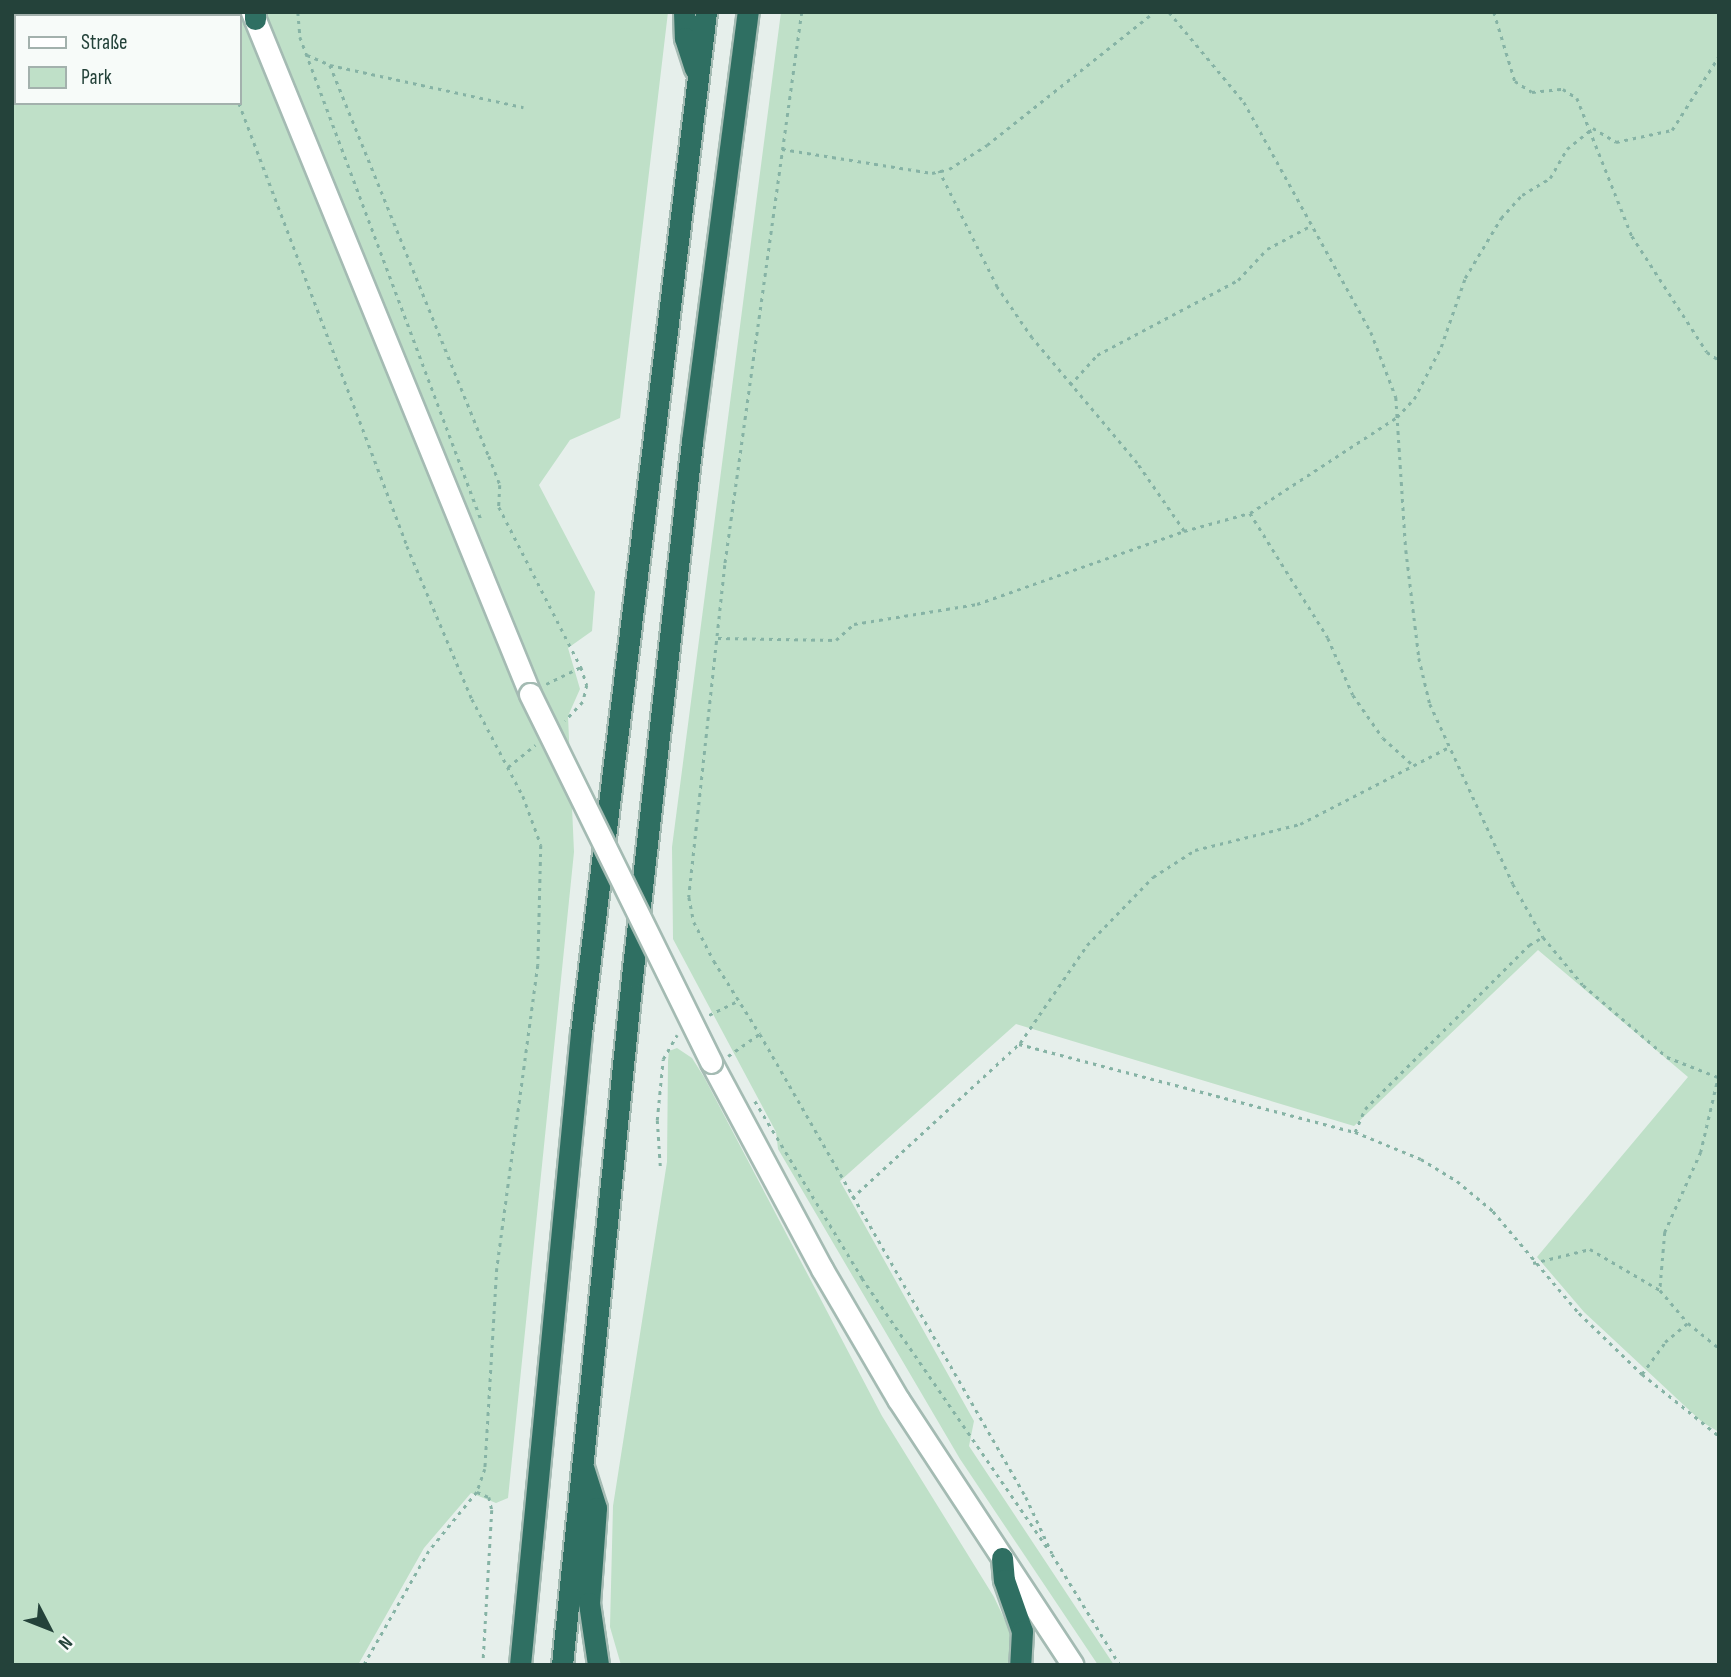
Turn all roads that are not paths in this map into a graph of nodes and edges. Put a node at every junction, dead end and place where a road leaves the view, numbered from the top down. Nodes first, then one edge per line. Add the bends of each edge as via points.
1 (684, 12) edge
2 (706, 12) edge
3 (748, 12) edge
4 (254, 15) edge
5 (697, 75) junction
6 (580, 1459) junction
7 (1002, 1558) junction
8 (520, 1665) edge
9 (562, 1665) edge
10 (598, 1665) edge
11 (1020, 1665) edge
12 (1073, 1665) edge

1 - 5 highway via 685,38
2 - 5 highway
3 - 6 highway via 692,441
4 - 7 main road, bridge via 537,691 857,1328
5 - 8 highway via 581,1033
6 - 9 highway
6 - 10 highway via 596,1508 589,1603
7 - 11 highway via 1004,1580 1022,1631
7 - 12 main road

